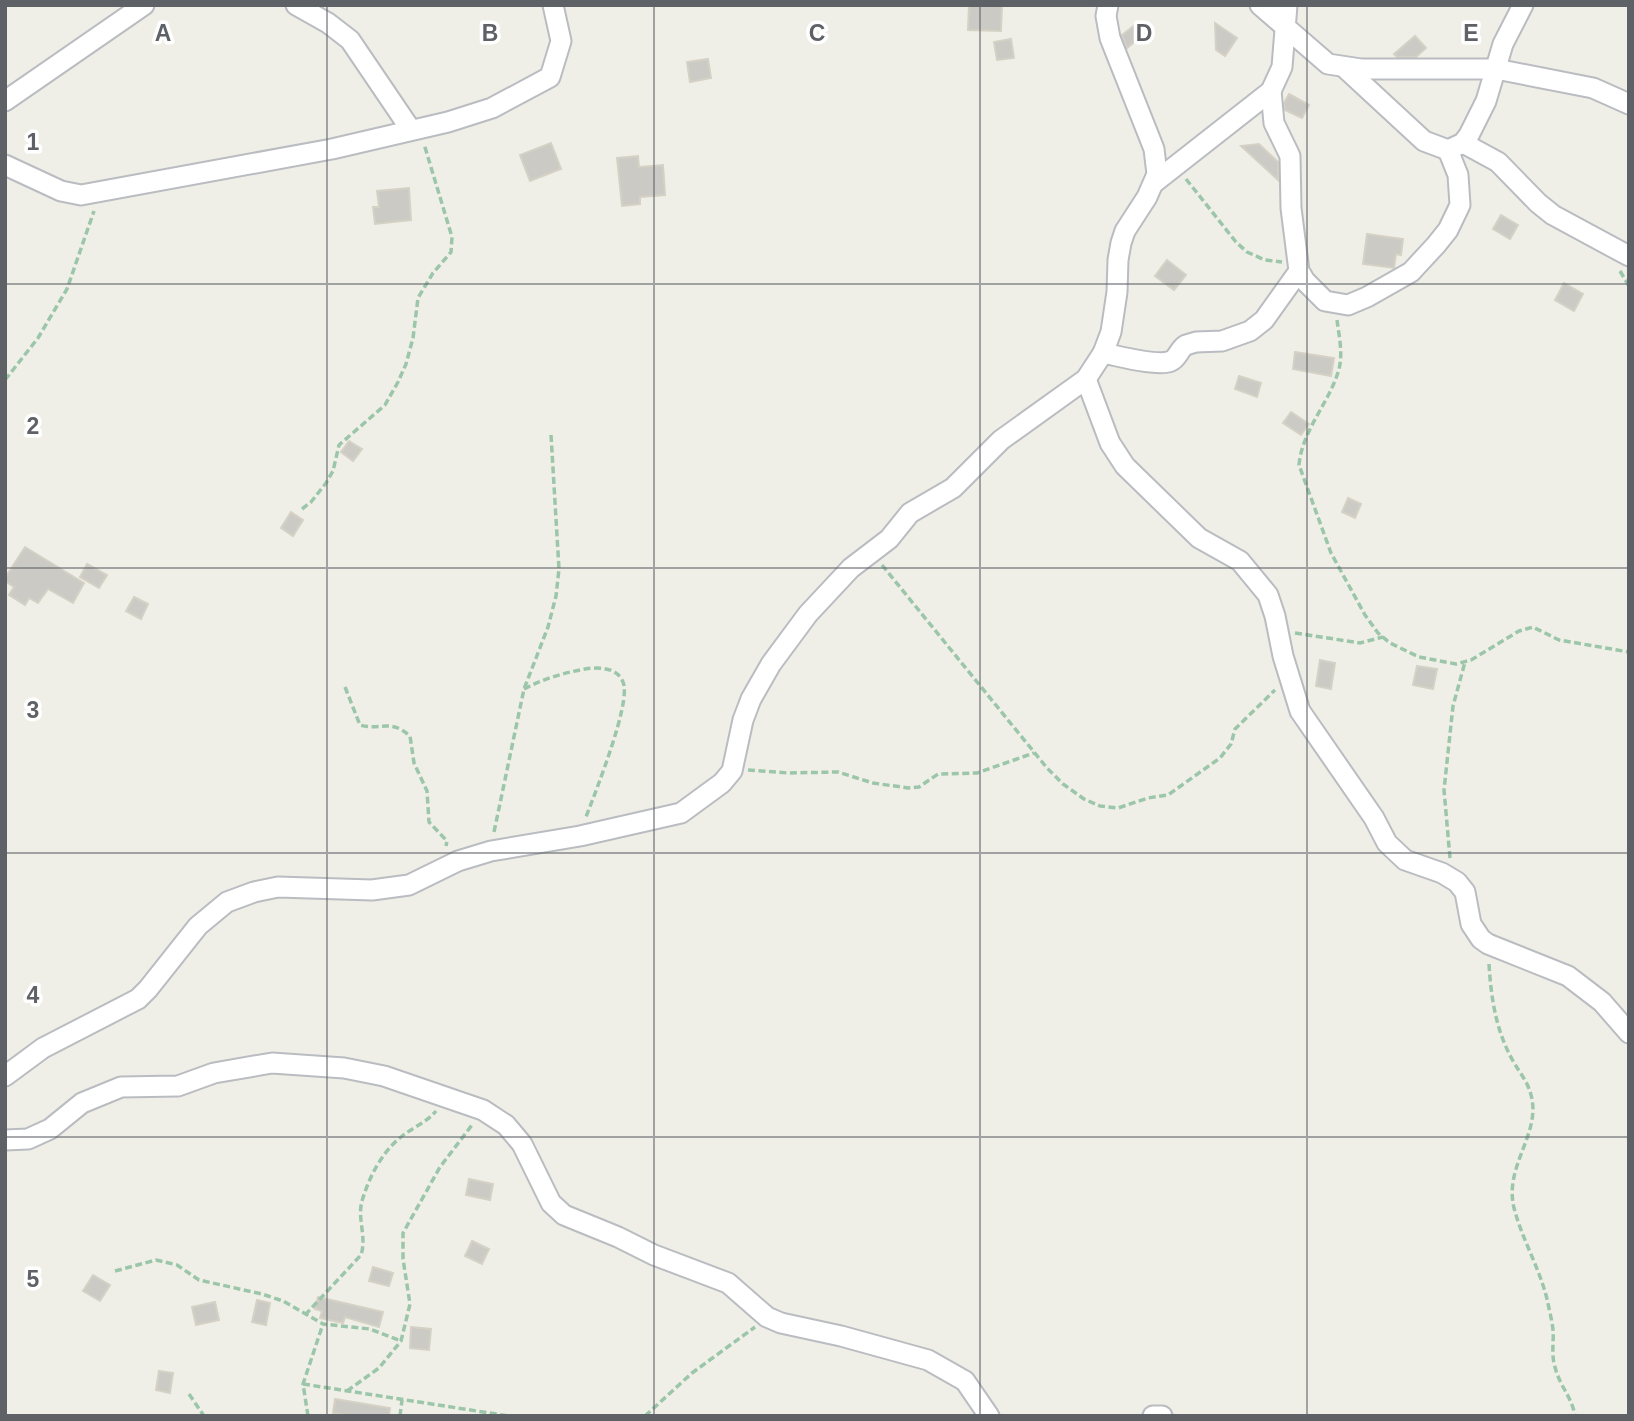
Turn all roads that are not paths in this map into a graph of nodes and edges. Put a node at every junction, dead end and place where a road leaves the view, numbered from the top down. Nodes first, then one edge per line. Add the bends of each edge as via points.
1 (144, 5) edge
2 (296, 5) edge
3 (553, 5) edge
4 (1108, 5) edge
5 (1260, 5) edge
6 (1287, 5) edge
7 (1523, 5) edge
8 (1285, 26) junction
9 (1345, 68) junction
10 (1496, 69) junction
11 (1271, 91) junction
12 (5, 100) edge
13 (1629, 104) edge
14 (415, 130) junction
15 (1455, 147) junction
16 (5, 165) edge
17 (1155, 182) junction
18 (1629, 256) edge
19 (1298, 268) junction
20 (1103, 354) junction
21 (1086, 379) junction
22 (1629, 1033) edge
23 (5, 1076) edge
24 (5, 1140) edge
25 (989, 1416) edge
26 (1153, 1416) edge
27 (1163, 1416) edge

1 - 12 street
2 - 14 street via 350,40
3 - 14 street via 561,41 550,76 492,108
4 - 17 street via 1110,38 1154,149
5 - 8 street
6 - 8 street
7 - 10 street
8 - 9 street via 1321,60
8 - 11 street via 1282,67
9 - 10 street
9 - 15 street via 1424,141
10 - 13 street via 1593,88
10 - 15 street via 1486,101
11 - 17 street
11 - 19 street via 1274,122 1290,156
14 - 16 street via 81,195 38,182
15 - 18 street via 1498,162 1553,215
15 - 19 street via 1460,205 1448,230 1411,272 1348,305 1325,301
17 - 20 street via 1121,243 1111,332
19 - 20 street via 1264,320 1238,337 1186,345 1175,358 1159,363
20 - 21 street
21 - 22 street via 1116,454 1199,538 1240,561 1268,595 1300,711 1387,843 1405,860 1451,878 1465,892 1475,932 1488,944 1568,976 1602,1002
21 - 23 street via 1001,440 953,488 910,513 889,539 834,585 771,664 751,699 732,771 681,813 491,851 395,888 278,887 227,902 198,926 138,999 43,1048
24 - 25 street via 28,1139 50,1129 82,1103 121,1087 178,1086 214,1073 272,1063 384,1076 483,1110 506,1125 522,1144 551,1203 564,1215 728,1283 767,1317 928,1360 965,1381
26 - 27 street

